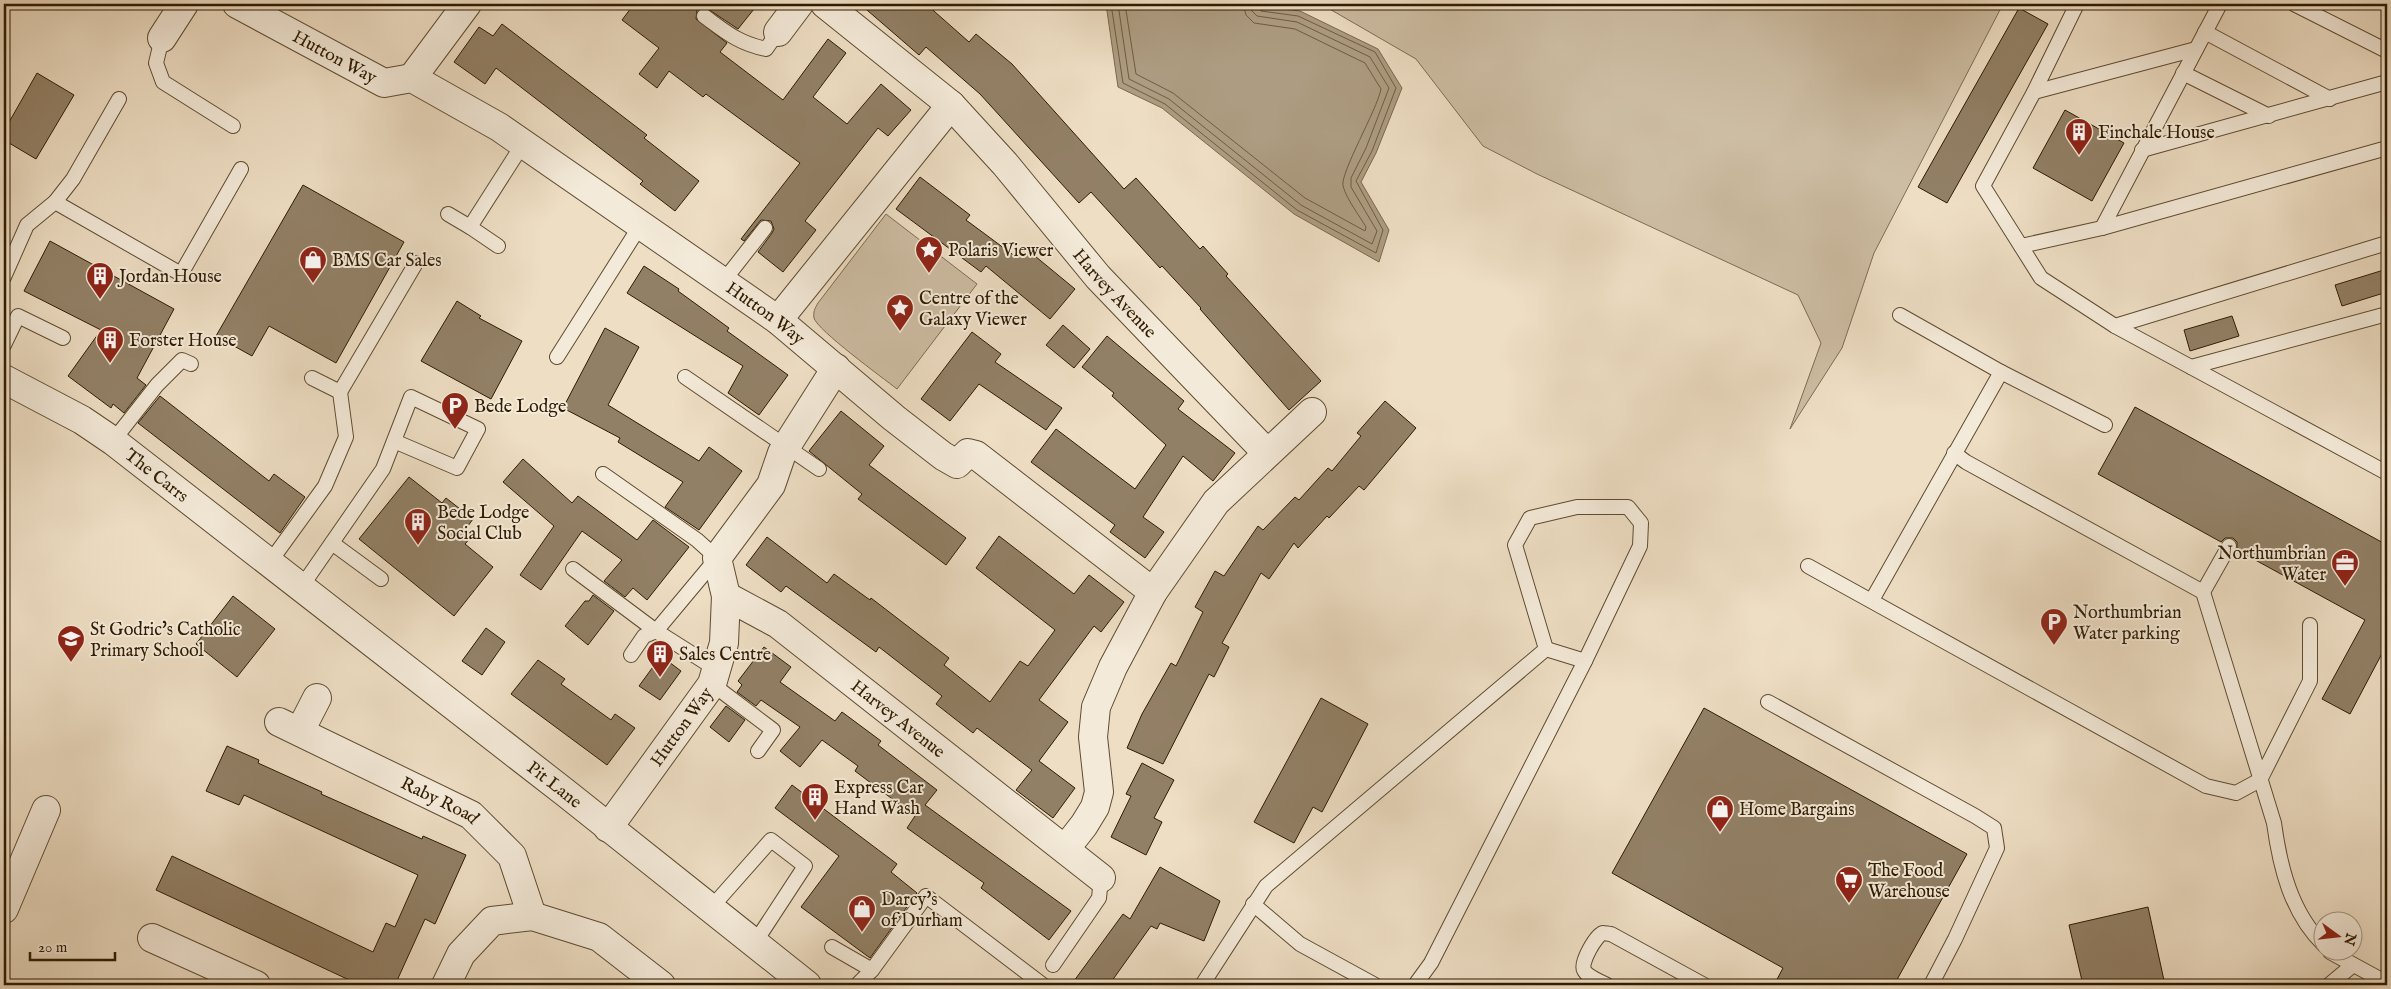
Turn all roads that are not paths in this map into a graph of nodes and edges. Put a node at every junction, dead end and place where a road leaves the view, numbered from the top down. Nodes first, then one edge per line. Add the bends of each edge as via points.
1 (184, 4) edge
2 (237, 4) edge
3 (467, 4) edge
4 (799, 4) edge
5 (826, 4) edge
6 (2076, 4) edge
7 (2220, 4) edge
8 (2294, 4) edge
9 (704, 16) dead end
10 (778, 32) joint
11 (2205, 32) junction
12 (162, 38) joint
13 (2196, 49) junction
14 (2387, 51) edge
15 (2183, 73) junction
16 (412, 78) junction
17 (2387, 82) edge
18 (2034, 92) junction
19 (119, 99) dead end
20 (2330, 99) junction
21 (951, 105) junction
22 (2269, 116) junction
23 (234, 126) dead end
24 (523, 144) junction
25 (2387, 148) edge
26 (2142, 150) junction
27 (241, 169) dead end
28 (56, 202) junction
29 (448, 214) dead end
30 (640, 226) junction
31 (470, 227) junction
32 (766, 228) dead end
33 (2102, 228) junction
34 (2387, 243) edge
35 (498, 246) dead end
36 (2021, 246) junction
37 (416, 262) dead end
38 (4, 275) edge
39 (722, 284) junction
40 (2387, 314) edge
41 (1900, 315) dead end
42 (778, 320) junction
43 (2115, 326) junction
44 (63, 338) dead end
45 (4, 345) edge
46 (556, 357) dead end
47 (191, 364) dead end
48 (2190, 367) junction
49 (836, 368) junction
50 (2001, 372) junction
51 (685, 377) dead end
52 (4, 378) edge
53 (312, 378) dead end
54 (340, 392) junction
55 (1312, 412) dead end
56 (2105, 425) dead end
57 (113, 441) junction
58 (394, 441) junction
59 (787, 446) junction
60 (1267, 453) junction
61 (1954, 453) junction
62 (819, 470) dead end
63 (603, 474) dead end
64 (2387, 474) edge
65 (332, 544) junction
66 (2229, 546) dead end
67 (717, 558) junction
68 (270, 562) junction
69 (1808, 566) dead end
70 (573, 569) dead end
71 (381, 579) dead end
72 (302, 586) junction
73 (1153, 592) junction
74 (2203, 592) junction
75 (726, 596) junction
76 (1872, 600) junction
77 (2310, 625) dead end
78 (656, 631) junction
79 (1546, 649) junction
80 (631, 655) dead end
81 (1585, 661) junction
82 (714, 677) junction
83 (317, 698) dead end
84 (1768, 702) dead end
85 (758, 751) dead end
86 (2260, 780) junction
87 (46, 810) dead end
88 (608, 828) junction
89 (1066, 848) junction
90 (1101, 878) joint
91 (1253, 904) junction
92 (4, 909) edge
93 (710, 909) junction
94 (532, 916) junction
95 (2314, 937) edge
96 (152, 938) dead end
97 (754, 944) junction
98 (832, 947) dead end
99 (2348, 962) edge
100 (1053, 965) dead end
101 (2353, 965) junction
102 (872, 970) junction
103 (2387, 983) edge
104 (256, 985) edge
105 (446, 985) edge
106 (661, 985) edge
107 (807, 985) edge
108 (857, 985) edge
109 (1043, 985) edge
110 (1202, 985) edge
111 (1375, 985) edge
112 (1415, 985) edge
113 (1607, 985) edge
114 (1704, 985) edge
115 (1930, 985) edge
116 (2330, 985) edge

1 - 12 street
2 - 16 street, Hutton Way via 384,83
3 - 16 street
4 - 10 street
5 - 21 street, Harvey Avenue
6 - 18 lane
7 - 11 lane
8 - 14 lane
9 - 10 lane via 741,43 751,46 766,49
11 - 13 lane
11 - 20 lane
12 - 23 lane via 156,63 163,82
13 - 15 lane
13 - 18 lane
15 - 22 lane
15 - 26 lane
16 - 24 street, Hutton Way
17 - 20 lane
18 - 36 lane via 1983,186
19 - 28 lane via 73,179
20 - 22 lane
21 - 42 street
21 - 60 street, Harvey Avenue via 1098,276
22 - 26 lane
24 - 30 street, Hutton Way
24 - 31 lane
25 - 33 lane
26 - 33 lane
27 - 28 lane via 181,274
28 - 38 lane via 27,225
29 - 31 lane
30 - 39 street, Hutton Way
30 - 46 lane
31 - 35 lane
32 - 39 lane
33 - 36 lane
34 - 43 lane
36 - 43 lane via 2041,278
37 - 54 lane
39 - 42 street, Hutton Way
40 - 48 lane
41 - 50 lane
42 - 49 street, Hutton Way
43 - 48 lane
44 - 45 lane via 18,316
47 - 57 lane via 182,360 157,385
48 - 64 lane
49 - 59 street
49 - 73 street via 943,456 957,464 968,453 976,455
50 - 56 lane
50 - 61 lane
51 - 59 lane
52 - 57 street, The Carrs via 82,420
53 - 54 lane
54 - 68 lane via 346,437 325,486
55 - 60 street
57 - 68 street, The Carrs
58 - 58 lane via 457,468 478,428 411,397
58 - 65 lane via 383,469
59 - 62 lane
59 - 67 street via 771,485
60 - 73 street via 1216,502
61 - 74 lane
61 - 76 lane
63 - 67 lane via 697,540
65 - 71 lane
65 - 72 lane
66 - 74 lane
67 - 75 street, Hutton Way
67 - 78 lane
68 - 72 street, The Carrs
69 - 76 lane
70 - 78 lane
72 - 88 street, Pit Lane
73 - 89 street via 1096,707 1093,737 1099,792 1095,807
74 - 86 lane
75 - 82 street, Hutton Way via 724,643
75 - 89 street, Harvey Avenue via 778,624
76 - 86 lane via 2206,786 2236,793
77 - 86 lane via 2310,681
78 - 80 lane via 644,636
78 - 82 lane
79 - 81 lane
79 - 81 lane via 1515,545 1530,518 1577,507 1628,507 1641,523 1640,546
79 - 91 lane via 1266,886
81 - 112 lane via 1431,962
82 - 85 lane via 773,730
82 - 88 street, Hutton Way
83 - 94 street, Raby Road via 290,727 471,814 512,856
84 - 115 lane via 1994,828 1997,848
86 - 95 lane via 2297,910
87 - 92 street
88 - 93 street, Pit Lane
89 - 90 street, Harvey Avenue
90 - 100 lane via 1099,898
91 - 110 lane
91 - 111 lane via 1300,944
93 - 97 street, Pit Lane
93 - 97 lane via 771,840 805,866
94 - 105 street via 492,922 461,954
94 - 106 street via 599,937
96 - 104 street
97 - 107 street, Pit Lane
98 - 102 lane
99 - 101 lane
101 - 103 lane
101 - 116 lane
102 - 108 lane
102 - 109 lane via 926,896
113 - 114 lane via 1589,975 1583,963 1597,937 1603,933 1611,934

